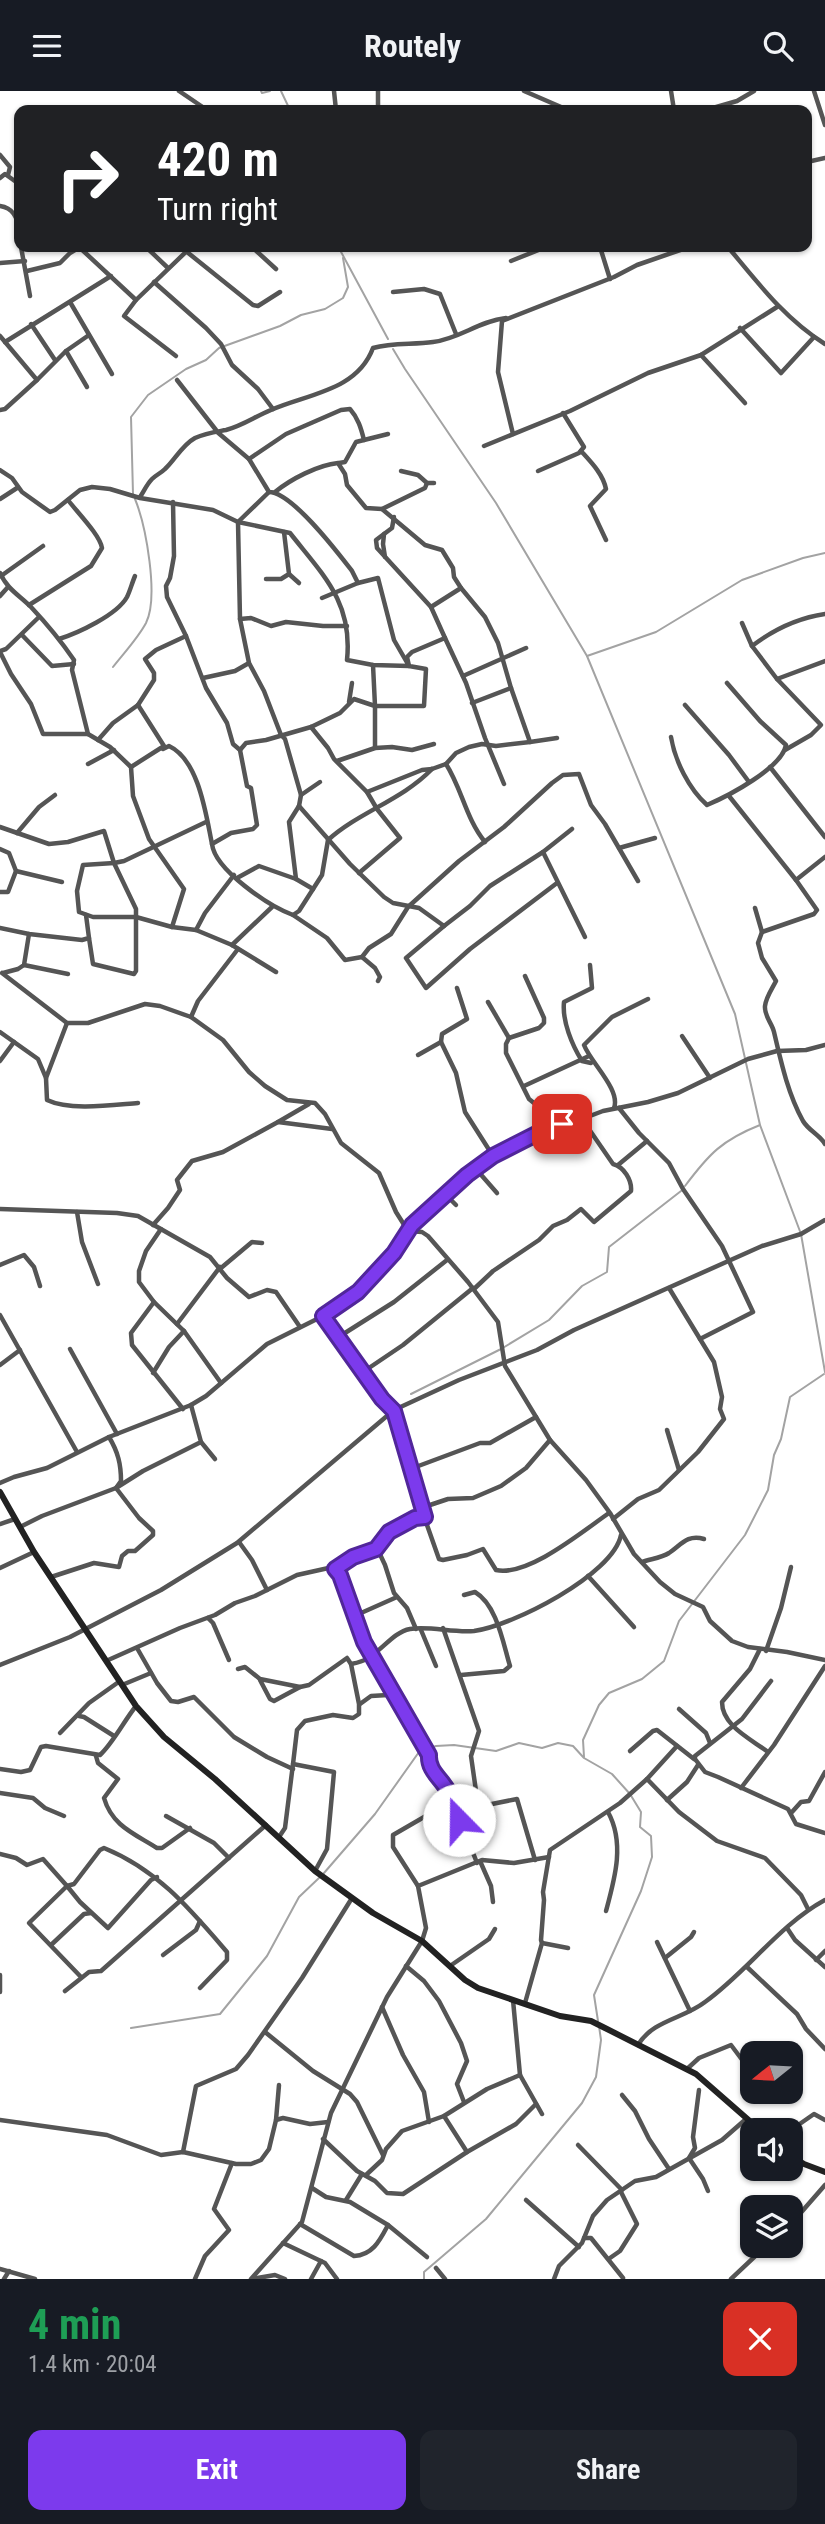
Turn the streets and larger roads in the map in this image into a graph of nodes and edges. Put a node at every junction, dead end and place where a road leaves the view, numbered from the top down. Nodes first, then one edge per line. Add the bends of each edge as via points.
1 (179, 91) edge
2 (524, 91) edge
3 (754, 91) edge
4 (814, 91) edge
5 (199, 105) edge
6 (556, 105) edge
7 (723, 105) edge
8 (825, 125) edge
9 (0, 155) edge
10 (8, 175) junction
11 (0, 178) edge
12 (14, 180) edge
13 (23, 252) edge
14 (71, 252) edge
15 (85, 252) edge
16 (151, 252) edge
17 (186, 252) edge
18 (192, 252) edge
19 (259, 252) edge
20 (534, 252) edge
21 (602, 252) edge
22 (675, 252) edge
23 (732, 252) edge
24 (25, 261) junction
25 (511, 261) dead end
26 (0, 263) edge
27 (168, 268) junction
28 (276, 269) dead end
29 (27, 271) junction
30 (111, 276) junction
31 (610, 279) junction
32 (154, 282) junction
33 (280, 292) dead end
34 (393, 292) dead end
35 (30, 296) dead end
36 (136, 300) junction
37 (70, 302) junction
38 (777, 307) junction
39 (506, 318) junction
40 (31, 324) junction
41 (740, 328) junction
42 (456, 334) junction
43 (89, 335) junction
44 (0, 336) edge
45 (814, 337) junction
46 (5, 342) junction
47 (825, 344) edge
48 (66, 351) junction
49 (701, 355) junction
50 (176, 356) dead end
51 (55, 360) junction
52 (112, 374) dead end
53 (37, 380) junction
54 (177, 380) dead end
55 (87, 387) dead end
56 (745, 403) dead end
57 (273, 409) junction
58 (0, 410) edge
59 (563, 413) junction
60 (216, 430) junction
61 (388, 434) dead end
62 (514, 434) junction
63 (364, 440) junction
64 (484, 446) dead end
65 (580, 451) junction
66 (249, 459) junction
67 (338, 463) junction
68 (0, 470) edge
69 (401, 471) dead end
70 (538, 471) dead end
71 (434, 483) dead end
72 (427, 484) junction
73 (17, 488) junction
74 (272, 492) junction
75 (140, 498) junction
76 (0, 499) edge
77 (68, 500) junction
78 (173, 502) junction
79 (382, 509) junction
80 (394, 517) junction
81 (238, 522) junction
82 (284, 532) junction
83 (606, 540) dead end
84 (43, 546) dead end
85 (1, 575) edge
86 (289, 575) junction
87 (135, 576) dead end
88 (266, 579) dead end
89 (299, 583) dead end
90 (358, 583) junction
91 (8, 587) junction
92 (461, 588) junction
93 (337, 592) junction
94 (0, 596) edge
95 (322, 598) dead end
96 (29, 605) junction
97 (430, 607) junction
98 (825, 614) edge
99 (39, 617) junction
100 (240, 619) junction
101 (742, 623) dead end
102 (347, 626) junction
103 (22, 635) junction
104 (186, 636) junction
105 (445, 638) junction
106 (59, 639) junction
107 (751, 646) junction
108 (526, 648) dead end
109 (0, 655) edge
110 (502, 658) junction
111 (825, 661) edge
112 (249, 663) junction
113 (74, 664) junction
114 (373, 665) junction
115 (408, 666) junction
116 (463, 676) junction
117 (203, 678) junction
118 (777, 679) junction
119 (352, 683) dead end
120 (727, 683) dead end
121 (510, 688) junction
122 (349, 703) junction
123 (472, 703) junction
124 (138, 705) junction
125 (685, 705) dead end
126 (375, 706) junction
127 (311, 727) junction
128 (88, 734) junction
129 (281, 735) junction
130 (671, 737) dead end
131 (557, 738) dead end
132 (98, 740) junction
133 (530, 742) junction
134 (434, 744) dead end
135 (487, 745) junction
136 (375, 748) junction
137 (163, 749) junction
138 (114, 750) junction
139 (240, 750) junction
140 (785, 751) junction
141 (338, 761) junction
142 (88, 764) dead end
143 (446, 764) junction
144 (131, 767) junction
145 (770, 767) junction
146 (432, 769) junction
147 (320, 782) dead end
148 (749, 782) junction
149 (504, 784) dead end
150 (367, 792) junction
151 (301, 795) junction
152 (55, 796) dead end
153 (729, 796) junction
154 (299, 806) junction
155 (377, 809) junction
156 (206, 822) junction
157 (0, 827) edge
158 (572, 829) dead end
159 (17, 834) junction
160 (825, 837) edge
161 (655, 838) dead end
162 (328, 840) junction
163 (485, 842) junction
164 (212, 843) junction
165 (153, 847) junction
166 (619, 848) junction
167 (0, 849) edge
168 (543, 852) junction
169 (825, 857) edge
170 (114, 863) junction
171 (16, 871) junction
172 (359, 873) junction
173 (235, 877) junction
174 (296, 879) junction
175 (796, 880) junction
176 (638, 881) dead end
177 (62, 882) dead end
178 (557, 883) junction
179 (313, 889) junction
180 (0, 892) edge
181 (273, 907) junction
182 (408, 907) junction
183 (755, 908) dead end
184 (86, 915) junction
185 (293, 915) junction
186 (136, 917) junction
187 (444, 926) junction
188 (172, 927) junction
189 (0, 928) edge
190 (196, 930) junction
191 (762, 932) junction
192 (29, 934) junction
193 (585, 937) dead end
194 (89, 938) junction
195 (232, 945) junction
196 (238, 949) junction
197 (362, 957) junction
198 (24, 965) junction
199 (590, 965) dead end
200 (276, 972) dead end
201 (1, 973) edge
202 (68, 974) dead end
203 (525, 975) dead end
204 (378, 981) dead end
205 (457, 988) dead end
206 (648, 999) dead end
207 (488, 1002) dead end
208 (191, 1017) junction
209 (67, 1023) junction
210 (0, 1032) edge
211 (682, 1036) dead end
212 (509, 1038) junction
213 (14, 1042) junction
214 (441, 1042) junction
215 (825, 1045) edge
216 (777, 1051) junction
217 (418, 1055) dead end
218 (589, 1056) junction
219 (0, 1061) edge
220 (582, 1061) junction
221 (592, 1063) junction
222 (46, 1078) junction
223 (710, 1078) junction
224 (524, 1086) junction
225 (138, 1103) dead end
226 (309, 1103) junction
227 (617, 1108) junction
228 (582, 1119) junction
229 (278, 1122) junction
230 (332, 1129) junction
231 (546, 1129) junction
232 (647, 1141) junction
233 (825, 1144) edge
234 (493, 1156) junction
235 (618, 1165) junction
236 (477, 1169) junction
237 (497, 1193) dead end
238 (446, 1195) junction
239 (456, 1205) dead end
240 (0, 1209) edge
241 (77, 1212) junction
242 (825, 1220) edge
243 (153, 1225) junction
244 (161, 1229) junction
245 (408, 1231) junction
246 (262, 1243) dead end
247 (447, 1260) junction
248 (729, 1262) junction
249 (0, 1265) edge
250 (221, 1268) junction
251 (98, 1284) dead end
252 (40, 1286) dead end
253 (669, 1288) junction
254 (474, 1289) junction
255 (155, 1302) junction
256 (0, 1315) edge
257 (323, 1316) junction
258 (177, 1324) junction
259 (300, 1327) junction
260 (184, 1331) junction
261 (337, 1338) junction
262 (700, 1339) junction
263 (70, 1349) dead end
264 (20, 1350) junction
265 (503, 1363) junction
266 (0, 1365) edge
267 (363, 1372) junction
268 (153, 1373) junction
269 (221, 1384) junction
270 (191, 1405) junction
271 (183, 1409) junction
272 (394, 1411) junction
273 (536, 1417) junction
274 (667, 1430) dead end
275 (117, 1434) junction
276 (109, 1437) junction
277 (550, 1440) junction
278 (201, 1442) junction
279 (77, 1452) junction
280 (215, 1459) dead end
281 (413, 1468) junction
282 (679, 1471) junction
283 (0, 1483) edge
284 (116, 1488) junction
285 (0, 1492) edge
286 (421, 1508) junction
287 (611, 1516) junction
288 (425, 1517) junction
289 (15, 1519) junction
290 (0, 1524) edge
291 (19, 1527) junction
292 (621, 1534) junction
293 (704, 1539) dead end
294 (239, 1542) junction
295 (377, 1548) junction
296 (34, 1552) junction
297 (642, 1562) junction
298 (792, 1567) dead end
299 (0, 1569) edge
300 (335, 1569) junction
301 (588, 1576) junction
302 (51, 1577) junction
303 (267, 1590) junction
304 (464, 1595) dead end
305 (397, 1597) junction
306 (354, 1612) junction
307 (207, 1618) junction
308 (497, 1624) junction
309 (634, 1627) dead end
310 (84, 1628) junction
311 (443, 1628) junction
312 (419, 1630) junction
313 (137, 1648) junction
314 (763, 1650) junction
315 (373, 1654) junction
316 (229, 1660) dead end
317 (825, 1660) edge
318 (106, 1661) junction
319 (351, 1664) junction
320 (0, 1665) edge
321 (436, 1666) dead end
322 (825, 1666) edge
323 (238, 1669) dead end
324 (151, 1673) junction
325 (461, 1675) junction
326 (260, 1679) junction
327 (771, 1681) dead end
328 (121, 1683) junction
329 (300, 1687) junction
330 (392, 1690) junction
331 (359, 1704) junction
332 (136, 1706) junction
333 (679, 1709) dead end
334 (78, 1716) junction
335 (733, 1727) junction
336 (61, 1733) dead end
337 (114, 1736) junction
338 (710, 1743) junction
339 (677, 1746) junction
340 (630, 1751) dead end
341 (768, 1752) junction
342 (96, 1756) junction
343 (697, 1762) junction
344 (293, 1767) junction
345 (0, 1769) edge
346 (825, 1772) edge
347 (648, 1779) junction
348 (741, 1789) junction
349 (0, 1793) edge
350 (667, 1800) junction
351 (478, 1805) junction
352 (456, 1809) junction
353 (608, 1812) junction
354 (792, 1812) junction
355 (64, 1816) dead end
356 (166, 1816) dead end
357 (266, 1825) junction
358 (190, 1828) junction
359 (825, 1833) edge
360 (279, 1837) junction
361 (0, 1854) edge
362 (549, 1857) junction
363 (229, 1858) junction
364 (536, 1860) junction
365 (478, 1862) junction
366 (316, 1872) junction
367 (157, 1877) junction
368 (66, 1886) junction
369 (418, 1886) junction
370 (181, 1898) junction
371 (352, 1898) junction
372 (825, 1900) edge
373 (493, 1902) dead end
374 (807, 1909) junction
375 (606, 1911) dead end
376 (92, 1913) junction
377 (200, 1921) junction
378 (787, 1928) junction
379 (495, 1929) dead end
380 (694, 1932) dead end
381 (422, 1941) junction
382 (657, 1942) dead end
383 (542, 1943) junction
384 (51, 1945) junction
385 (568, 1948) dead end
386 (825, 1951) edge
387 (163, 1955) dead end
388 (665, 1958) junction
389 (816, 1960) junction
390 (406, 1966) junction
391 (450, 1966) junction
392 (747, 1967) junction
393 (825, 1967) edge
394 (0, 1975) edge
395 (81, 1977) junction
396 (200, 1988) dead end
397 (65, 1991) dead end
398 (0, 1992) edge
399 (513, 2000) junction
400 (525, 2003) junction
401 (382, 2007) junction
402 (690, 2011) junction
403 (265, 2032) junction
404 (637, 2046) junction
405 (825, 2049) edge
406 (740, 2057) edge
407 (686, 2070) junction
408 (520, 2075) junction
409 (279, 2085) dead end
410 (343, 2088) junction
411 (699, 2090) dead end
412 (622, 2095) dead end
413 (464, 2102) junction
414 (537, 2104) junction
415 (542, 2114) dead end
416 (444, 2116) junction
417 (747, 2118) edge
418 (0, 2120) edge
419 (276, 2120) junction
420 (825, 2120) edge
421 (328, 2122) junction
422 (429, 2122) junction
423 (803, 2122) edge
424 (740, 2125) edge
425 (323, 2139) junction
426 (578, 2145) dead end
427 (183, 2152) junction
428 (467, 2152) junction
429 (383, 2156) junction
430 (689, 2158) junction
431 (232, 2163) junction
432 (803, 2163) edge
433 (669, 2169) junction
434 (825, 2172) edge
435 (364, 2174) junction
436 (825, 2185) edge
437 (312, 2188) junction
438 (622, 2191) junction
439 (708, 2191) dead end
440 (346, 2200) junction
441 (526, 2200) dead end
442 (803, 2210) edge
443 (300, 2224) junction
444 (388, 2225) junction
445 (584, 2238) junction
446 (283, 2243) junction
447 (579, 2247) junction
448 (427, 2257) dead end
449 (610, 2258) junction
450 (753, 2258) edge
451 (321, 2261) junction
452 (436, 2268) dead end
453 (0, 2269) edge
454 (9, 2271) junction
455 (623, 2278) edge
456 (4, 2279) edge
457 (35, 2279) edge
458 (195, 2279) edge
459 (251, 2279) edge
460 (285, 2279) edge
461 (311, 2279) edge
462 (337, 2279) edge
463 (445, 2279) edge
464 (554, 2279) edge
465 (731, 2279) edge

1 - 5 street
2 - 6 street
3 - 7 street
4 - 8 street
9 - 10 street via 10,167
10 - 11 street
10 - 12 street
13 - 24 street
14 - 29 street via 60,263
15 - 30 street
16 - 27 street
17 - 27 street
18 - 33 street via 253,305
19 - 28 street
20 - 25 street
21 - 31 street
22 - 31 street
23 - 38 street
24 - 26 street
24 - 29 street
27 - 32 street
29 - 35 street
30 - 36 street
30 - 37 street
31 - 39 street
32 - 36 street
32 - 57 street via 221,344 232,365
34 - 42 street via 424,289 440,294
36 - 50 street via 124,316
37 - 40 street
37 - 43 street
38 - 41 street
38 - 45 street
39 - 42 street
39 - 62 street via 501,325 498,372
40 - 46 street
40 - 51 street
41 - 45 street via 781,373
41 - 49 street
42 - 57 street via 433,342 373,348 361,369 348,379 321,394
43 - 48 street
43 - 52 street
44 - 46 street
45 - 47 street
46 - 53 street
48 - 51 street
48 - 55 street
49 - 56 street
49 - 59 street via 648,373
51 - 53 street
53 - 58 street
54 - 60 street
57 - 60 street
59 - 62 street
59 - 65 street via 584,447
60 - 66 street
60 - 75 street via 192,439 152,478
61 - 63 street
62 - 64 street
63 - 66 street via 353,412 341,410 286,434
63 - 67 street via 356,442 345,462
65 - 70 street
65 - 83 street via 605,482 606,489 590,506
66 - 74 street
67 - 74 street
67 - 79 street via 347,485 366,508
68 - 73 street
69 - 72 street via 418,475
71 - 72 street
72 - 79 street
73 - 76 street
73 - 77 street via 50,512
74 - 81 street
74 - 90 street via 300,510
75 - 77 street via 92,487
75 - 78 street
77 - 96 street via 101,539 102,548 91,566
78 - 81 street via 214,510
78 - 104 street via 174,560 166,592
79 - 80 street
80 - 92 street via 425,545 442,550
80 - 97 street via 392,527 376,540 377,548
81 - 82 street
81 - 100 street
82 - 86 street
82 - 93 street via 290,533
84 - 85 street
85 - 91 street
86 - 88 street
86 - 89 street
87 - 106 street via 118,608
90 - 93 street
90 - 115 street via 378,577 394,640
91 - 94 street
91 - 96 street
92 - 97 street
92 - 110 street via 485,617
93 - 95 street
93 - 102 street
96 - 99 street
97 - 105 street
98 - 107 street via 800,620
99 - 103 street
99 - 106 street
100 - 102 street via 271,626 286,622
100 - 112 street
101 - 107 street
102 - 114 street via 347,660
103 - 109 street
103 - 113 street via 52,666
104 - 117 street
104 - 124 street via 145,659 156,676
105 - 115 street via 412,652
105 - 116 street
106 - 113 street
107 - 118 street
108 - 110 street
109 - 128 street via 25,693 43,734
110 - 116 street
110 - 121 street
111 - 118 street
112 - 117 street
112 - 129 street
113 - 128 street
114 - 115 street
114 - 126 street
115 - 126 street via 426,669 426,705
116 - 123 street
117 - 139 street
118 - 140 street via 821,725
119 - 122 street
120 - 140 street via 786,745
121 - 123 street
121 - 133 street
122 - 126 street via 354,699
122 - 127 street via 340,713
123 - 135 street
124 - 132 street
124 - 137 street
125 - 148 street
126 - 136 street
127 - 129 street
127 - 141 street
128 - 132 street
129 - 139 street via 246,743
129 - 151 street
130 - 153 street via 700,799 708,805
131 - 133 street
132 - 138 street
133 - 135 street
134 - 136 street via 412,750
135 - 143 street via 456,753
135 - 149 street
136 - 141 street
137 - 144 street
137 - 156 street via 175,749 189,765 201,790
138 - 142 street
138 - 144 street
139 - 164 street via 257,825
140 - 145 street
141 - 150 street
143 - 146 street
143 - 163 street via 468,816
144 - 165 street via 133,796
145 - 148 street
145 - 160 street
146 - 150 street
146 - 155 street
147 - 151 street
148 - 153 street
150 - 155 street
151 - 154 street
152 - 159 street via 39,807
153 - 175 street
154 - 162 street
154 - 174 street via 289,822
155 - 162 street
155 - 172 street via 400,838
156 - 164 street
156 - 165 street
157 - 159 street
158 - 168 street
159 - 170 street via 49,844 104,831
161 - 166 street
162 - 172 street
162 - 179 street via 322,875
163 - 166 street via 563,775 579,774 591,805
163 - 182 street
164 - 173 street
165 - 170 street
165 - 188 street via 184,889
166 - 176 street
167 - 171 street via 9,853
168 - 178 street
168 - 187 street via 490,886
169 - 175 street
170 - 184 street via 83,865 77,907
170 - 186 street
171 - 177 street
171 - 180 street via 8,892
172 - 182 street via 393,903
173 - 174 street via 259,866
173 - 181 street
173 - 190 street
174 - 179 street
175 - 191 street via 817,910
178 - 187 street via 426,988 406,958
178 - 193 street
179 - 185 street
181 - 185 street
181 - 195 street
182 - 187 street via 419,908
182 - 197 street via 391,934
183 - 191 street
184 - 186 street
184 - 194 street
185 - 197 street via 327,938 345,960
186 - 188 street
186 - 194 street via 134,974 93,964
188 - 190 street
189 - 192 street
190 - 195 street
191 - 216 street via 758,943 762,958 776,981 765,1010
192 - 194 street
192 - 198 street
195 - 196 street
196 - 200 street
196 - 208 street
197 - 204 street via 374,968
198 - 201 street
198 - 202 street
199 - 220 street via 592,988 564,1002 563,1010
201 - 209 street
203 - 212 street via 544,1023
205 - 214 street via 467,1019 442,1034
206 - 218 street via 612,1017 584,1042
207 - 212 street
208 - 209 street via 145,1004 88,1023
208 - 226 street via 223,1040 265,1086 287,1100
209 - 222 street
210 - 213 street
211 - 223 street
212 - 224 street via 506,1053
213 - 219 street
213 - 222 street via 38,1059
214 - 217 street
214 - 234 street via 456,1073 465,1112
215 - 216 street
216 - 223 street
216 - 233 street via 794,1104 805,1124
218 - 220 street
218 - 221 street
220 - 221 street
220 - 224 street
221 - 227 street via 615,1094
222 - 225 street via 47,1100 54,1104
223 - 227 street via 678,1093
224 - 231 street via 529,1099 540,1108
226 - 229 street
226 - 230 street via 325,1114
227 - 228 street
227 - 232 street
228 - 231 street
228 - 235 street
229 - 230 street
229 - 243 street via 223,1152 192,1161 177,1180 180,1190
230 - 245 street via 341,1143 379,1173
231 - 234 street
232 - 235 street
232 - 248 street via 669,1163
234 - 236 street
235 - 254 street via 632,1185 618,1203 594,1222 581,1209
236 - 237 street
236 - 238 street
238 - 239 street
238 - 245 street
240 - 241 street
241 - 243 street via 129,1214
241 - 251 street via 82,1242
242 - 248 street
243 - 244 street
244 - 250 street via 211,1257
244 - 255 street via 139,1271 139,1282
245 - 247 street via 428,1235
245 - 257 street via 381,1270
246 - 250 street via 252,1242
247 - 254 street
247 - 261 street via 394,1302
248 - 253 street
248 - 262 street via 753,1312
249 - 252 street via 24,1255
250 - 258 street
250 - 259 street via 249,1297 267,1290 276,1292
253 - 262 street
253 - 265 street
254 - 265 street via 498,1322
254 - 267 street
255 - 258 street
255 - 268 street via 130,1338 133,1349
256 - 264 street
257 - 259 street
257 - 261 street
258 - 260 street
259 - 269 street via 267,1344
260 - 268 street
260 - 269 street
261 - 267 street
262 - 282 street via 714,1362 724,1419
263 - 275 street
264 - 266 street
264 - 279 street
265 - 272 street
265 - 273 street
267 - 272 street
268 - 271 street
269 - 270 street
270 - 271 street
270 - 278 street
271 - 275 street
272 - 281 street
272 - 294 street
273 - 277 street
273 - 281 street via 490,1443
274 - 282 street
275 - 276 street
276 - 279 street
276 - 284 street via 121,1465
277 - 286 street via 526,1468 501,1486
277 - 287 street
278 - 280 street
278 - 284 street
279 - 283 street via 47,1468
281 - 286 street
282 - 287 street via 659,1490
284 - 291 street
284 - 302 street via 153,1535 122,1556 119,1567 94,1563
285 - 289 street
286 - 288 street
287 - 288 street via 545,1556 500,1571 483,1549 439,1559
287 - 292 street
288 - 295 street via 389,1532
289 - 290 street
289 - 291 street
291 - 296 street
292 - 297 street
292 - 301 street via 615,1550
293 - 297 street via 684,1540 669,1552
294 - 303 street
294 - 310 street via 161,1590
295 - 300 street
295 - 305 street
296 - 299 street
296 - 302 street
297 - 314 street via 675,1594 703,1607 710,1621 732,1641
298 - 314 street
300 - 303 street via 297,1575
300 - 306 street
301 - 308 street via 563,1595
301 - 309 street
302 - 310 street
303 - 307 street
304 - 308 street via 475,1592 482,1596
305 - 306 street
305 - 312 street
306 - 315 street
307 - 313 street
307 - 316 street
308 - 311 street via 474,1631
308 - 325 street via 510,1669
310 - 318 street
310 - 320 street
311 - 312 street
311 - 325 street
312 - 315 street via 402,1632
312 - 321 street
313 - 318 street
313 - 324 street
314 - 317 street
314 - 335 street via 722,1702
315 - 319 street
315 - 330 street
318 - 328 street
319 - 329 street via 347,1658
319 - 331 street
322 - 341 street
323 - 326 street via 245,1667
324 - 328 street
324 - 344 street via 172,1701 194,1697 234,1737
325 - 351 street via 479,1731 471,1756
326 - 329 street
326 - 329 street via 274,1701
327 - 335 street
328 - 332 street
328 - 334 street via 89,1703
330 - 331 street
330 - 352 street
331 - 344 street via 355,1717 333,1715 300,1725
332 - 337 street
332 - 357 street via 164,1737
333 - 338 street via 706,1733
334 - 336 street
334 - 337 street
335 - 338 street
335 - 341 street
337 - 342 street
338 - 343 street via 695,1756
339 - 340 street via 657,1730
339 - 343 street
339 - 347 street
341 - 348 street
342 - 345 street via 46,1746 38,1751 30,1770
342 - 358 street via 118,1779 104,1798 106,1805 132,1834 162,1848
343 - 348 street via 708,1775
343 - 350 street via 687,1783
344 - 360 street via 285,1828
344 - 366 street via 335,1774 327,1849
346 - 354 street via 809,1801 801,1802
347 - 350 street
347 - 353 street
348 - 354 street
349 - 355 street via 33,1798
350 - 374 street via 717,1841 765,1858 801,1895
351 - 352 street
351 - 364 street via 517,1799
352 - 365 street
352 - 369 street via 431,1813 393,1835 393,1847
353 - 362 street via 550,1850
353 - 375 street via 617,1845
354 - 359 street via 796,1824
356 - 358 street
357 - 360 street
357 - 363 street
358 - 363 street
360 - 366 street
361 - 368 street via 27,1865 43,1859
362 - 364 street
362 - 383 street
363 - 370 street
364 - 365 street
365 - 369 street
365 - 373 street via 491,1886
366 - 371 street
367 - 368 street via 104,1848 74,1884
367 - 370 street
367 - 376 street via 108,1928
368 - 376 street
368 - 384 street via 29,1923
369 - 381 street via 426,1928
370 - 377 street
370 - 395 street via 101,1971
371 - 381 street
371 - 403 street
372 - 374 street
374 - 378 street
376 - 384 street via 84,1914
377 - 387 street via 196,1930
377 - 396 street via 228,1955
378 - 389 street
378 - 392 street
379 - 391 street via 489,1939
380 - 388 street
381 - 390 street
381 - 391 street
382 - 388 street
383 - 385 street
383 - 400 street
384 - 395 street
386 - 389 street
388 - 402 street
389 - 393 street
390 - 401 street
390 - 413 street via 432,1991 461,2043 467,2061 457,2084
391 - 399 street via 478,1988
392 - 402 street
392 - 405 street via 797,2014
394 - 398 street
395 - 397 street
399 - 400 street
399 - 408 street
400 - 404 street via 591,2021
401 - 410 street
401 - 422 street via 424,2092
402 - 404 street via 648,2031
403 - 410 street via 313,2071
403 - 427 street via 236,2069 196,2086
404 - 407 street
406 - 407 street via 731,2045 699,2058
407 - 417 street
408 - 413 street
408 - 414 street
409 - 419 street
410 - 421 street
410 - 429 street via 357,2102
411 - 430 street via 695,2148
412 - 433 street
413 - 416 street
414 - 415 street
414 - 428 street via 516,2124
416 - 422 street
416 - 428 street
418 - 427 street via 107,2135 161,2155
419 - 421 street via 310,2125
419 - 431 street via 269,2149 261,2160
420 - 423 street via 814,2114
421 - 425 street
422 - 429 street via 402,2131
424 - 430 street via 728,2137
425 - 435 street
425 - 437 street
426 - 438 street
427 - 431 street
428 - 435 street via 404,2194 390,2195
429 - 435 street
430 - 433 street
430 - 439 street
431 - 458 street via 214,2209 229,2230 205,2256
432 - 434 street
433 - 438 street via 635,2181
435 - 440 street
436 - 442 street
437 - 440 street via 326,2197
437 - 443 street
438 - 445 street via 597,2210
438 - 449 street via 637,2224
440 - 444 street
441 - 447 street
443 - 444 street via 354,2256 372,2249
443 - 446 street
444 - 448 street
445 - 447 street
445 - 449 street via 591,2238
446 - 451 street
446 - 459 street
447 - 464 street via 559,2266
449 - 455 street
450 - 465 street
451 - 461 street
451 - 462 street
452 - 463 street
453 - 454 street
454 - 456 street
454 - 457 street
459 - 460 street via 275,2275

